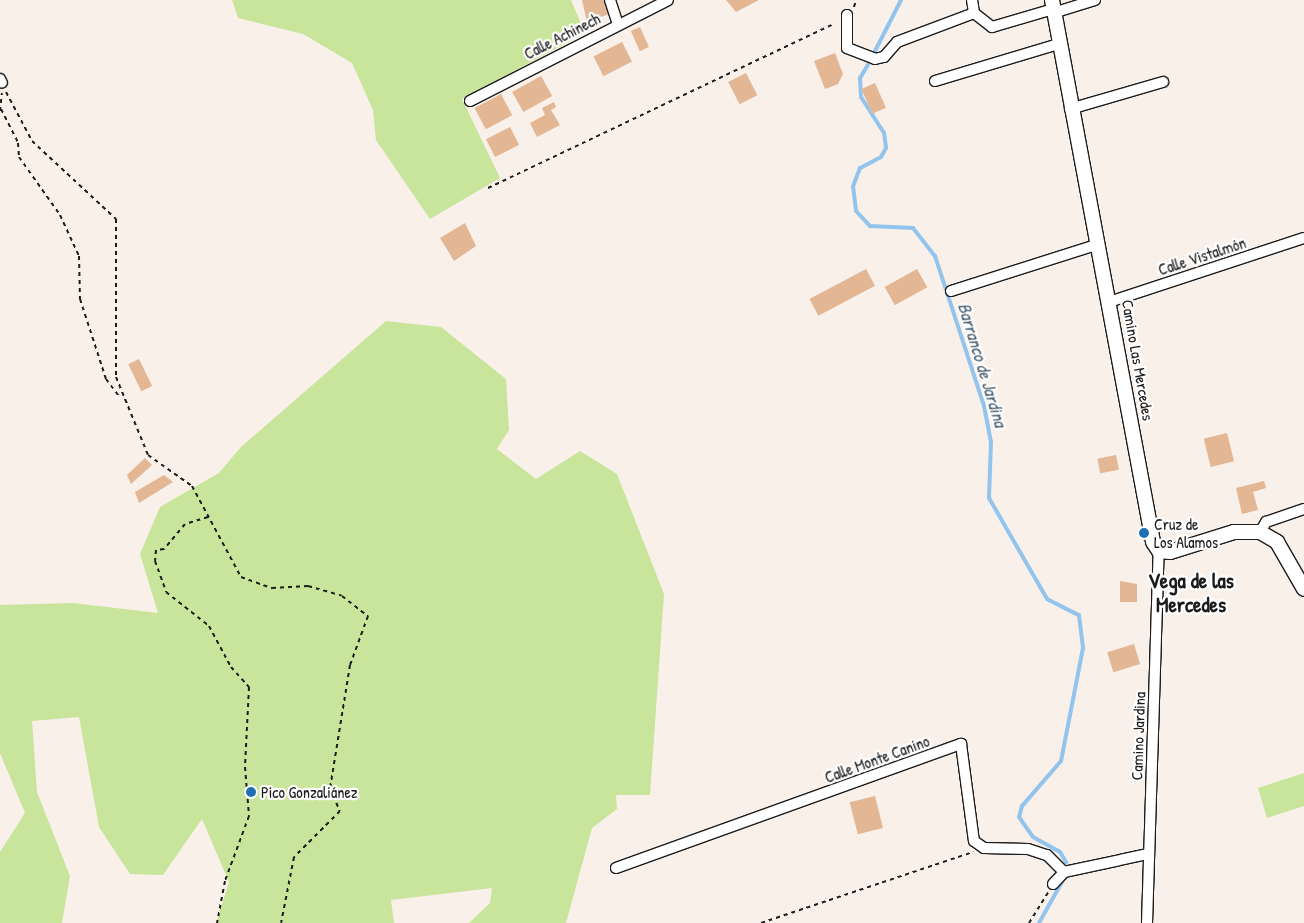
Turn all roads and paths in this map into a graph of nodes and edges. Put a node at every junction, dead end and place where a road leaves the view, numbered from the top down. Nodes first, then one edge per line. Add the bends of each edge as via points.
1 (610, 0) edge
2 (668, 0) edge
3 (856, 0) edge
4 (972, 0) edge
5 (1095, 0) edge
6 (1053, 7) edge
7 (974, 13) junction
8 (847, 15) junction
9 (618, 25) junction
10 (1058, 44) junction
11 (1, 81) edge
12 (936, 81) dead end
13 (1164, 82) dead end
14 (470, 101) dead end
15 (1070, 109) junction
16 (1, 110) edge
17 (488, 188) dead end
18 (1304, 238) edge
19 (1096, 245) junction
20 (951, 291) dead end
21 (1109, 302) junction
22 (120, 396) junction
23 (1304, 509) edge
24 (209, 517) junction
25 (1260, 532) junction
26 (1159, 551) junction
27 (1304, 588) edge
28 (984, 848) junction
29 (1148, 854) junction
30 (616, 868) dead end
31 (1064, 872) junction
32 (1053, 884) joint
33 (217, 923) edge
34 (281, 923) edge
35 (761, 923) edge
36 (1029, 923) edge
37 (1147, 923) edge

1 - 9 street
2 - 9 street, Calle Achinech
3 - 8 path
4 - 7 street
5 - 6 street
6 - 7 street via 992,27
6 - 10 main road, Camino Las Mercedes
7 - 8 street via 897,42 884,56 871,57 847,48
8 - 17 path
9 - 14 street, Calle Achinech
10 - 12 street
10 - 15 main road, Camino Las Mercedes
11 - 16 path
11 - 22 path via 32,140 116,220 116,377
13 - 15 street
15 - 19 main road, Camino Las Mercedes
16 - 22 path via 18,143 19,157 60,215 78,256 80,299 106,379
18 - 21 street, Calle Vistalmón
19 - 20 street
19 - 21 main road, Camino Las Mercedes
21 - 26 main road, Camino Las Mercedes via 1153,542
22 - 24 path via 148,454 192,486
23 - 25 street via 1266,522
24 - 33 path via 185,524 164,550 156,550 155,561 166,592 210,626 231,667 249,687 245,768 249,816 223,886
24 - 34 path via 241,577 272,588 308,586 342,596 368,616 350,665 330,788 340,811 294,857
25 - 26 main road via 1234,532 1170,552
25 - 27 main road via 1277,542
26 - 29 street, Camino Jardina
28 - 30 street, Calle Monte Canino via 974,841 961,744
28 - 31 street via 1028,849 1048,855
28 - 35 path
29 - 31 street
29 - 37 street, Camino Jardina
31 - 32 street
32 - 36 path

